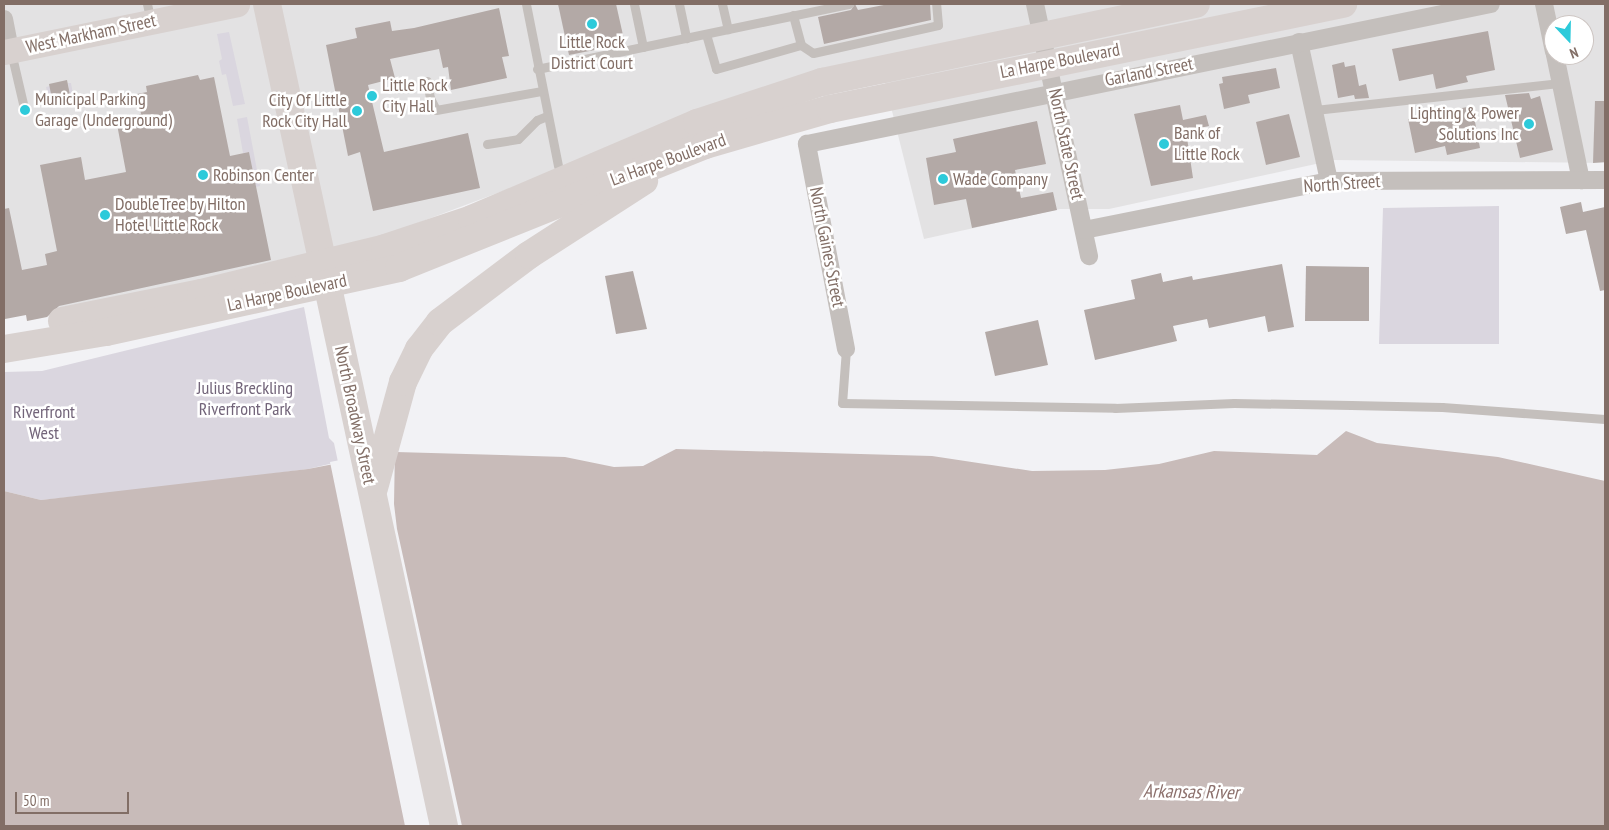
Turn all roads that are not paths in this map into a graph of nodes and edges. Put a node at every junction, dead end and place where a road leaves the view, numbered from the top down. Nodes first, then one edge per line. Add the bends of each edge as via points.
1 (237, 4) edge
2 (267, 4) edge
3 (526, 4) edge
4 (634, 4) edge
5 (679, 4) edge
6 (722, 4) edge
7 (850, 4) edge
8 (936, 4) edge
9 (1035, 4) edge
10 (1196, 4) edge
11 (1343, 4) edge
12 (1491, 4) edge
13 (149, 13) edge
14 (793, 16) junction
15 (4, 19) edge
16 (728, 29) junction
17 (706, 34) junction
18 (1042, 35) junction
19 (686, 38) junction
20 (1299, 42) junction
21 (801, 45) junction
22 (643, 47) junction
23 (7, 51) edge
24 (1049, 63) junction
25 (1557, 65) edge
26 (537, 69) junction
27 (427, 81) dead end
28 (1561, 82) junction
29 (542, 91) junction
30 (1055, 92) junction
31 (865, 102) junction
32 (24, 108) dead end
33 (1315, 110) junction
34 (547, 116) junction
35 (487, 144) dead end
36 (807, 144) joint
37 (558, 166) dead end
38 (1581, 180) junction
39 (1605, 180) edge
40 (1329, 181) junction
41 (1084, 230) junction
42 (1088, 256) dead end
43 (4, 332) edge
44 (4, 349) edge
45 (846, 349) joint
46 (1605, 419) edge
47 (372, 494) junction
48 (444, 826) edge

1 - 13 street, West Markham Street
2 - 47 main road, North Broadway Street
3 - 26 lane
4 - 22 lane
5 - 19 lane
6 - 16 lane
7 - 14 lane
8 - 21 lane via 938,25 813,53
9 - 18 street, North State Street
10 - 18 main road, La Harpe Boulevard
11 - 24 main road, La Harpe Boulevard
12 - 20 street, Garland Street
13 - 23 street, West Markham Street
14 - 16 lane
14 - 21 lane
15 - 23 street
16 - 17 lane
17 - 19 lane
17 - 21 lane via 716,69
18 - 24 street, North State Street
18 - 43 main road, La Harpe Boulevard via 861,72 780,94 697,123 472,219 385,248 201,293
19 - 22 lane
20 - 30 street, Garland Street
20 - 33 street
22 - 26 lane
23 - 32 lane
24 - 30 street, North State Street
24 - 31 main road, La Harpe Boulevard
25 - 28 street
26 - 29 lane
27 - 29 lane via 436,110
28 - 33 lane
28 - 38 street
29 - 34 lane
30 - 36 street, Garland Street
30 - 41 street, North State Street
31 - 44 main road, La Harpe Boulevard via 705,145 399,268 106,332
31 - 47 main road via 645,180 537,249 467,299 440,322 419,349 403,382
33 - 40 street
34 - 35 lane via 537,120 518,139
34 - 37 lane
36 - 45 street, North Gaines Street
38 - 39 street, North Street
38 - 40 street, North Street
40 - 41 street, North Street
41 - 42 street, North State Street
45 - 46 lane via 842,403 1115,408 1234,403 1350,405 1442,407
47 - 48 main road, North Broadway Street

